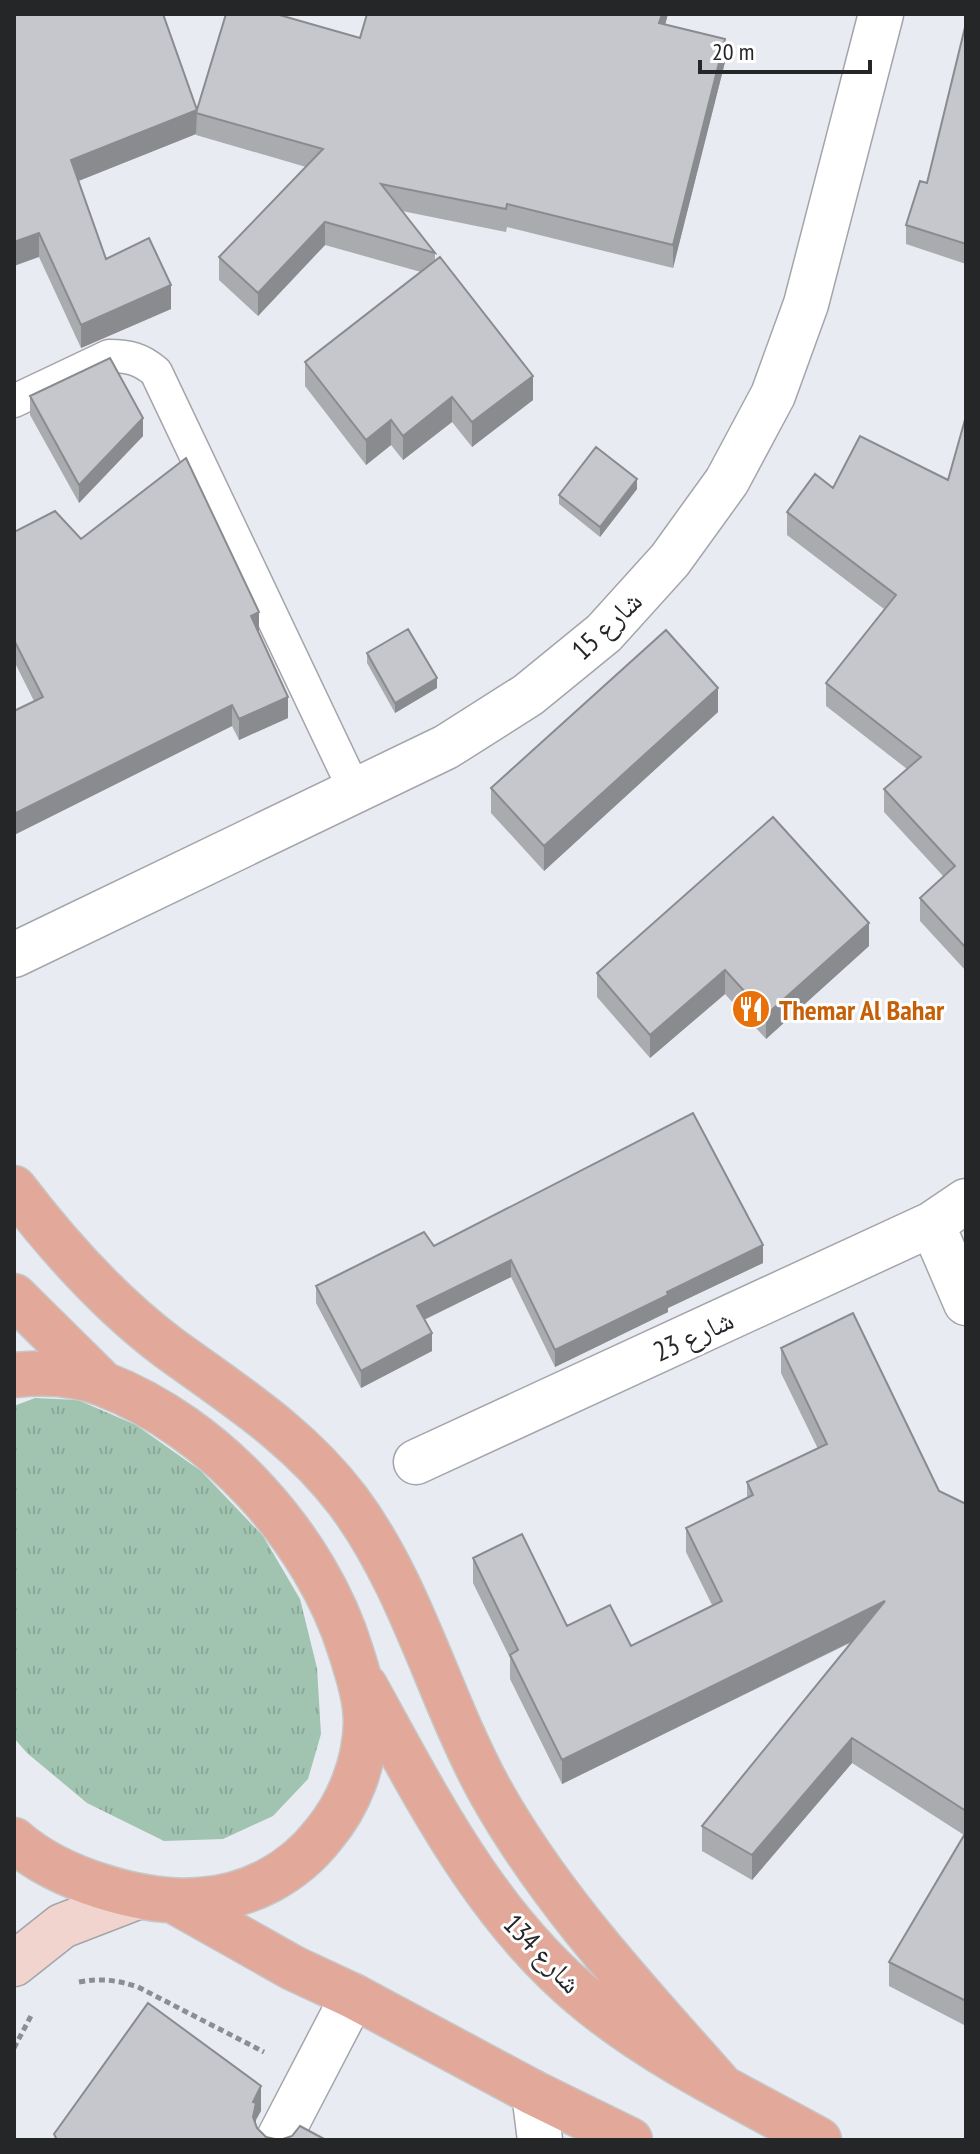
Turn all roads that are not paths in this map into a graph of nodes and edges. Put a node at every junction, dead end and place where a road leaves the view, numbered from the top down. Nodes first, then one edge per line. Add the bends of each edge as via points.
1 (881, 14) edge
2 (14, 401) edge
3 (355, 791) junction
4 (14, 955) edge
5 (14, 1188) edge
6 (949, 1213) edge
7 (14, 1296) edge
8 (966, 1303) edge
9 (14, 1375) edge
10 (102, 1383) junction
11 (416, 1462) dead end
12 (359, 1674) junction
13 (14, 1840) edge
14 (156, 1900) junction
15 (14, 1964) edge
16 (353, 1996) junction
17 (719, 2084) junction
18 (534, 2093) junction
19 (278, 2140) edge
20 (540, 2140) edge
21 (630, 2140) edge
22 (819, 2140) edge

1 - 3 street, شارع 15 via 806,304 773,395 727,481 670,560 604,633 528,695 458,740
2 - 3 lane via 109,356 143,360 156,372
3 - 4 street, شارع 15
5 - 17 main road via 82,1271 169,1347 279,1428 348,1502 380,1550 466,1745 513,1830 577,1921
6 - 8 street
6 - 11 street, شارع 23
7 - 10 main road
9 - 10 main road via 46,1372
10 - 12 main road via 201,1441 254,1490 315,1569 342,1620
12 - 14 main road via 366,1722 358,1770 340,1815 310,1853 270,1881 224,1899
12 - 17 main road, شارع 134 via 450,1836 483,1888 532,1948 588,2001 651,2047
13 - 14 main road via 76,1877
14 - 15 main road via 62,1926
14 - 16 main road
16 - 18 main road
16 - 19 street
17 - 22 main road, شارع 134
18 - 20 street
18 - 21 main road

